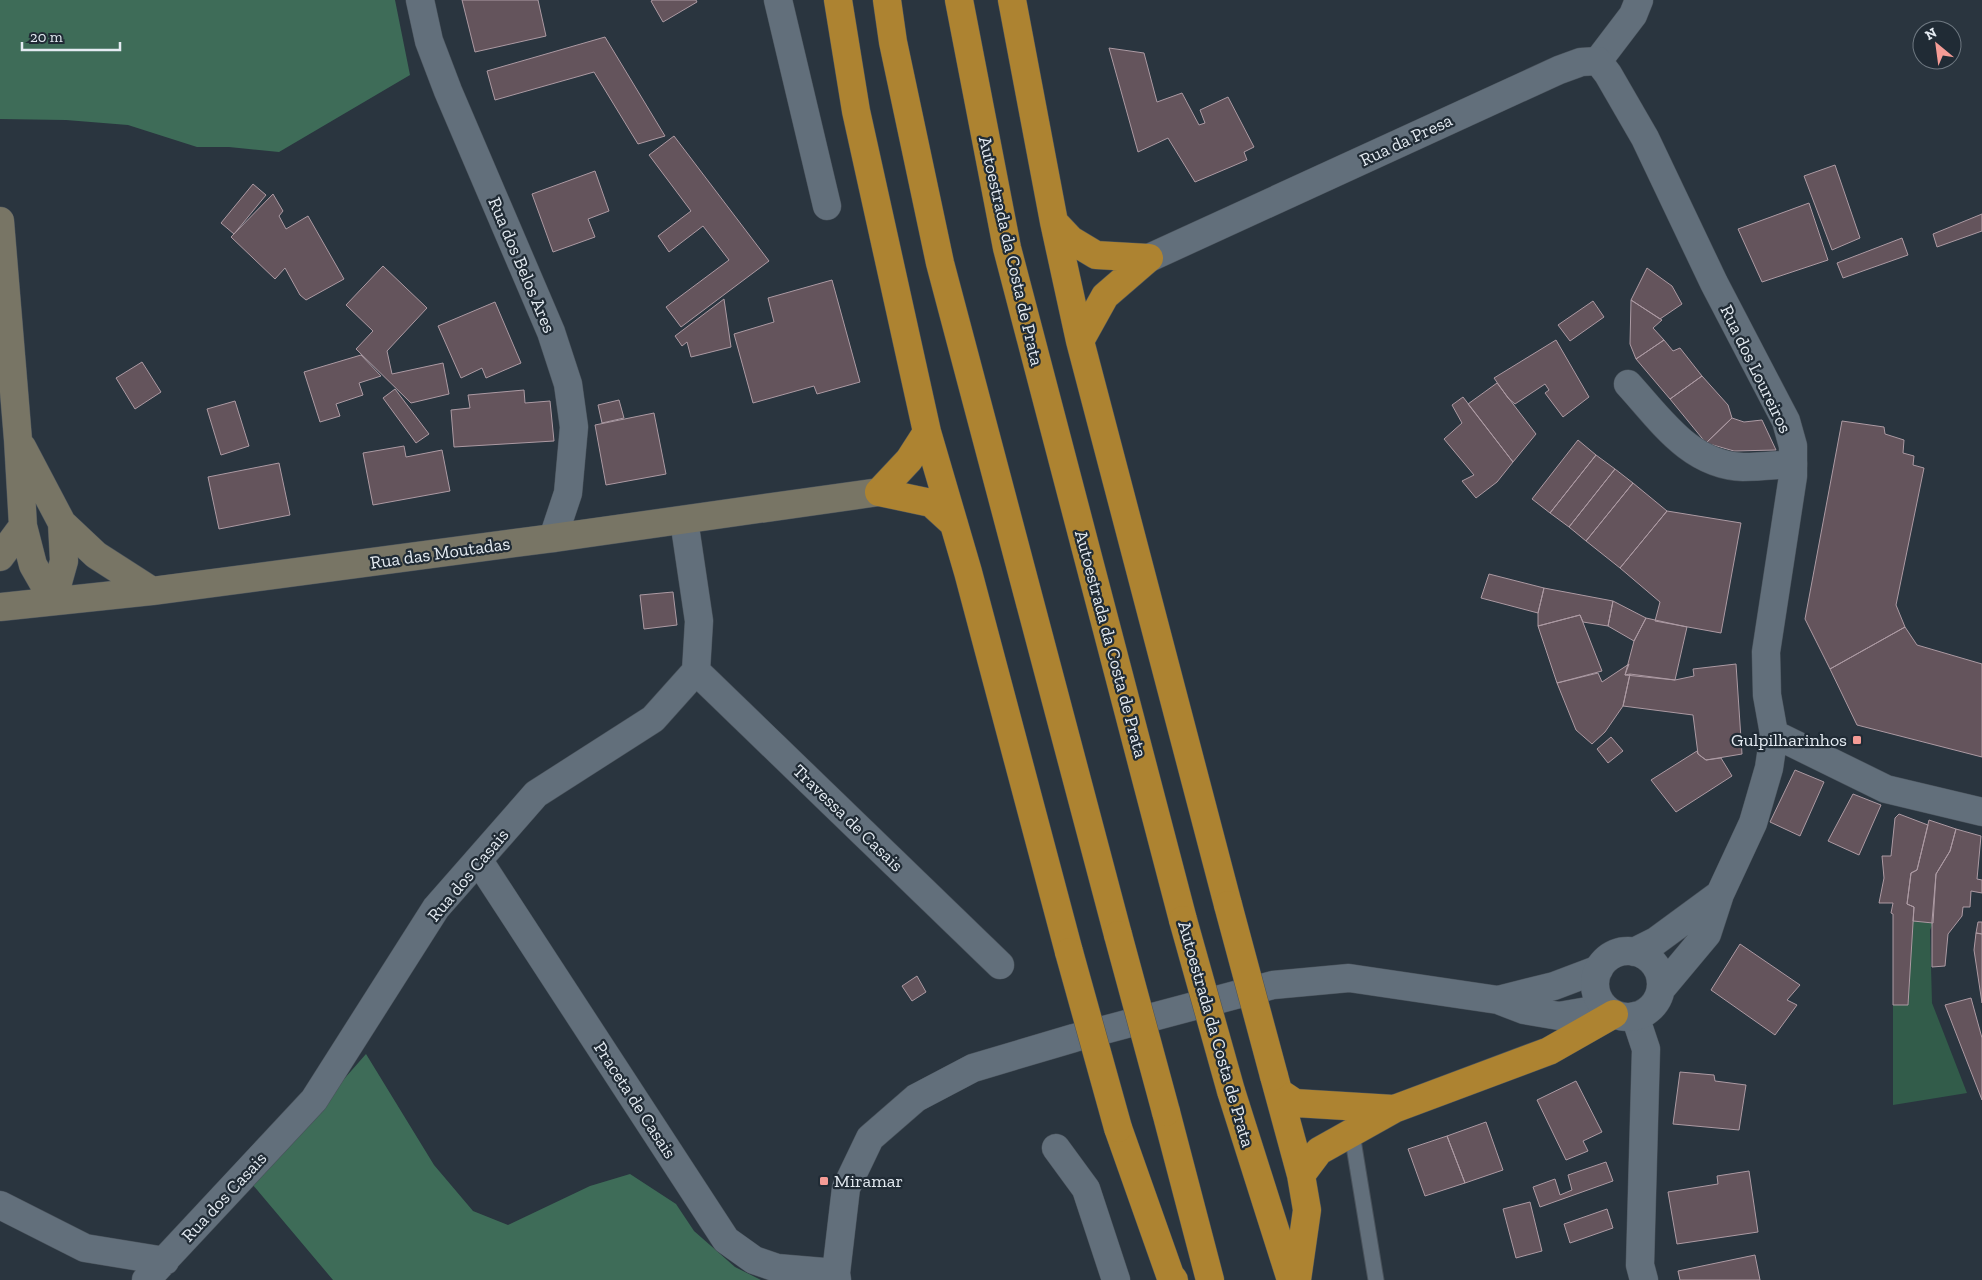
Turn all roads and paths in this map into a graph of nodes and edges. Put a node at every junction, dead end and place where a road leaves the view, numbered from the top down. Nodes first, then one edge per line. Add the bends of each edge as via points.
1 (420, 0) edge
2 (778, 0) edge
3 (838, 0) edge
4 (887, 0) edge
5 (959, 0) edge
6 (1012, 0) edge
7 (1639, 0) edge
8 (1598, 61) junction
9 (827, 206) dead end
10 (0, 221) edge
11 (1054, 222) junction
12 (1149, 258) junction
13 (1080, 341) junction
14 (1628, 384) dead end
15 (926, 432) junction
16 (18, 440) junction
17 (1793, 464) junction
18 (879, 492) junction
19 (684, 520) junction
20 (62, 523) junction
21 (954, 524) junction
22 (23, 526) junction
23 (553, 538) junction
24 (0, 557) edge
25 (152, 591) junction
26 (53, 600) junction
27 (0, 607) edge
28 (696, 671) junction
29 (1774, 734) junction
30 (1982, 812) edge
31 (479, 861) junction
32 (1720, 894) junction
33 (1634, 952) junction
34 (1000, 964) dead end
35 (1599, 969) junction
36 (1661, 989) junction
37 (1498, 1000) junction
38 (1618, 1012) junction
39 (1277, 1084) junction
40 (1394, 1109) junction
41 (1352, 1134) junction
42 (1056, 1148) dead end
43 (1301, 1175) junction
44 (0, 1205) edge
45 (165, 1261) junction
46 (837, 1276) edge
47 (146, 1280) edge
48 (1116, 1280) edge
49 (1174, 1280) edge
50 (1210, 1280) edge
51 (1291, 1280) edge
52 (1297, 1280) edge
53 (1376, 1280) edge
54 (1644, 1280) edge

1 - 23 street, Rua dos Belos Ares via 429,41 448,91 551,332 568,384 574,427 568,493
2 - 9 street
3 - 15 highway via 856,112
4 - 50 highway, bridge via 940,264
5 - 51 highway, Autoestrada da Costa de Prata, bridge via 1007,248 1183,920 1231,1091
6 - 11 highway
7 - 8 street via 1633,15
8 - 12 street, Rua da Presa via 1581,62 1559,70
8 - 17 street, Rua dos Loureiros via 1645,138 1786,421 1793,446
10 - 16 main road
11 - 12 highway via 1072,240 1096,255
11 - 13 highway
12 - 13 highway via 1105,296
13 - 39 highway, bridge
14 - 17 street via 1697,455 1742,467
15 - 18 highway via 909,460
15 - 21 highway
16 - 20 main road
16 - 22 main road
17 - 29 street, Rua dos Loureiros via 1766,652 1767,695
18 - 19 main road, Rua das Moutadas
18 - 21 highway via 931,503
19 - 23 main road, Rua das Moutadas
19 - 28 street via 700,621
20 - 25 main road via 96,555
20 - 26 main road via 64,561
21 - 49 highway, bridge via 1118,1128
22 - 24 main road
22 - 26 main road via 33,565
23 - 25 main road, Rua das Moutadas
25 - 26 main road, Rua das Moutadas
26 - 27 main road, Rua das Moutadas
28 - 31 street, Rua dos Casais via 653,718 536,794
28 - 34 street, Travessa de Casais
29 - 30 street via 1886,789
29 - 32 street, Rua dos Loureiros via 1769,768 1753,823
31 - 45 street, Rua dos Casais via 436,908 314,1100
31 - 46 street, Praceta de Casais via 726,1240 754,1260 777,1268
32 - 33 street via 1656,941
32 - 36 street, Rua dos Loureiros via 1707,934
33 - 35 street via 1614,955
33 - 36 street via 1644,955 1658,969
35 - 37 street via 1554,986
35 - 38 street via 1595,980 1599,999
36 - 38 street via 1658,998 1645,1012
37 - 38 street via 1524,1010 1559,1016
37 - 46 street via 1349,978 1273,985 973,1068 916,1098 870,1138 846,1188
38 - 40 highway via 1549,1051
38 - 54 street via 1646,1049 1640,1264
39 - 40 highway via 1295,1103
39 - 43 highway
40 - 41 highway
41 - 43 highway via 1319,1151
41 - 53 lane
42 - 48 street via 1086,1189
43 - 52 highway via 1307,1210
44 - 45 street via 85,1248
45 - 47 street, Rua dos Casais

